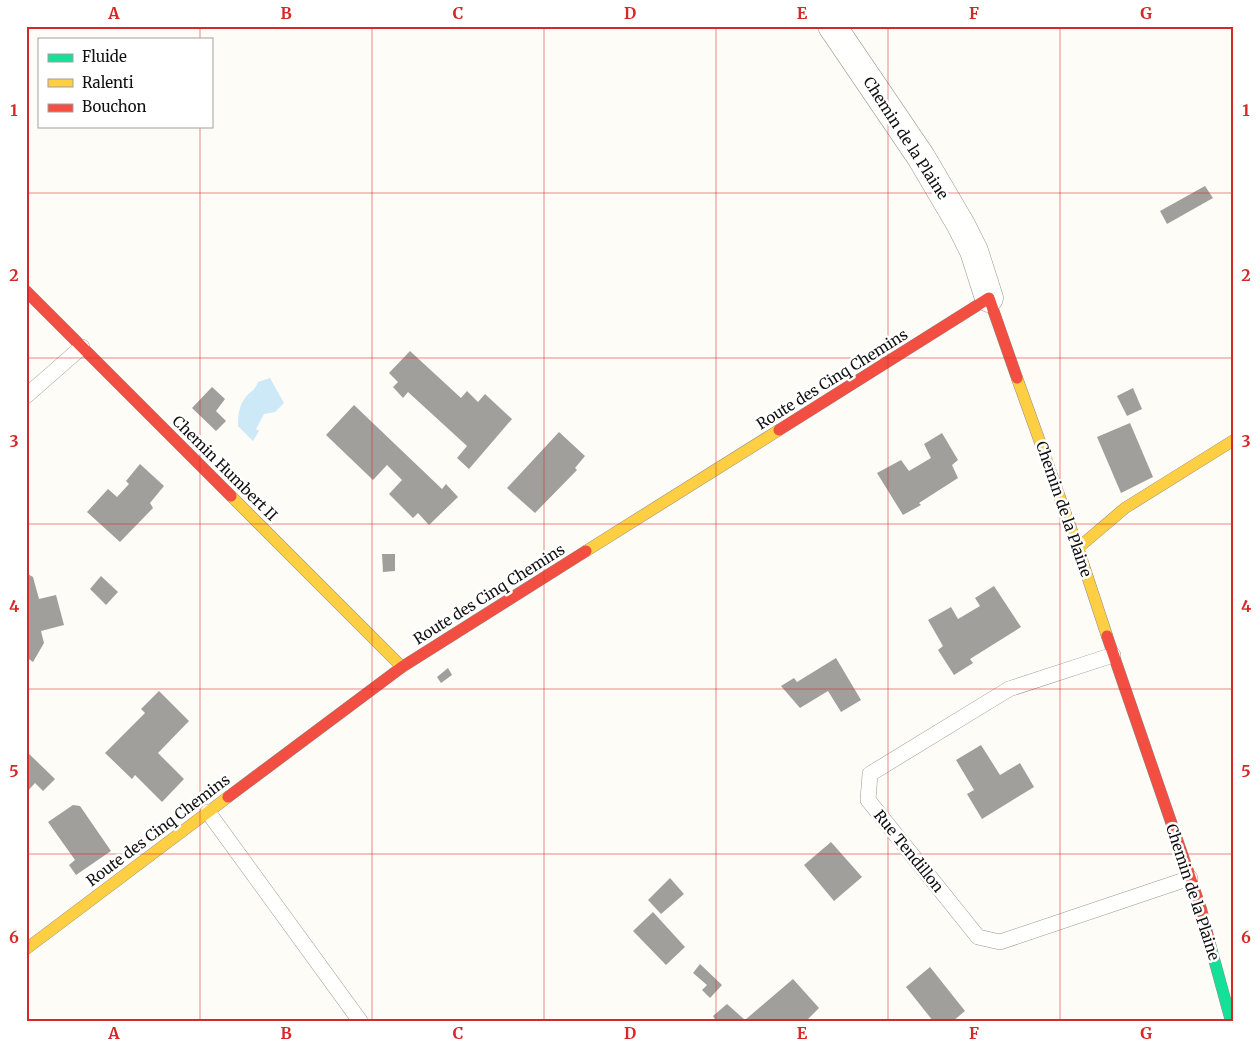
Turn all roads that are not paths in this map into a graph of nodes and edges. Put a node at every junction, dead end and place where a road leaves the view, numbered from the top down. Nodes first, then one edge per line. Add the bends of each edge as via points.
1 (832, 26) edge
2 (26, 290) edge
3 (989, 298) junction
4 (82, 347) junction
5 (26, 396) edge
6 (1234, 440) edge
7 (1078, 548) junction
8 (1113, 655) junction
9 (402, 667) junction
10 (208, 812) junction
11 (1190, 878) junction
12 (26, 949) edge
13 (360, 1021) edge
14 (1231, 1021) edge

1 - 3 street, Chemin de la Plaine via 921,157 961,225 974,251
2 - 4 street, Chemin Humbert II
3 - 7 street, Chemin de la Plaine
3 - 9 street, Route des Cinq Chemins
4 - 5 lane
4 - 9 street, Chemin Humbert II
6 - 7 street via 1125,508
7 - 8 street, Chemin de la Plaine
8 - 11 street, Chemin de la Plaine
8 - 11 lane, Rue Tendillon via 1009,688 870,774 868,800 978,937 1000,942
9 - 10 street, Route des Cinq Chemins
10 - 12 street, Route des Cinq Chemins
10 - 13 lane
11 - 14 street, Chemin de la Plaine

